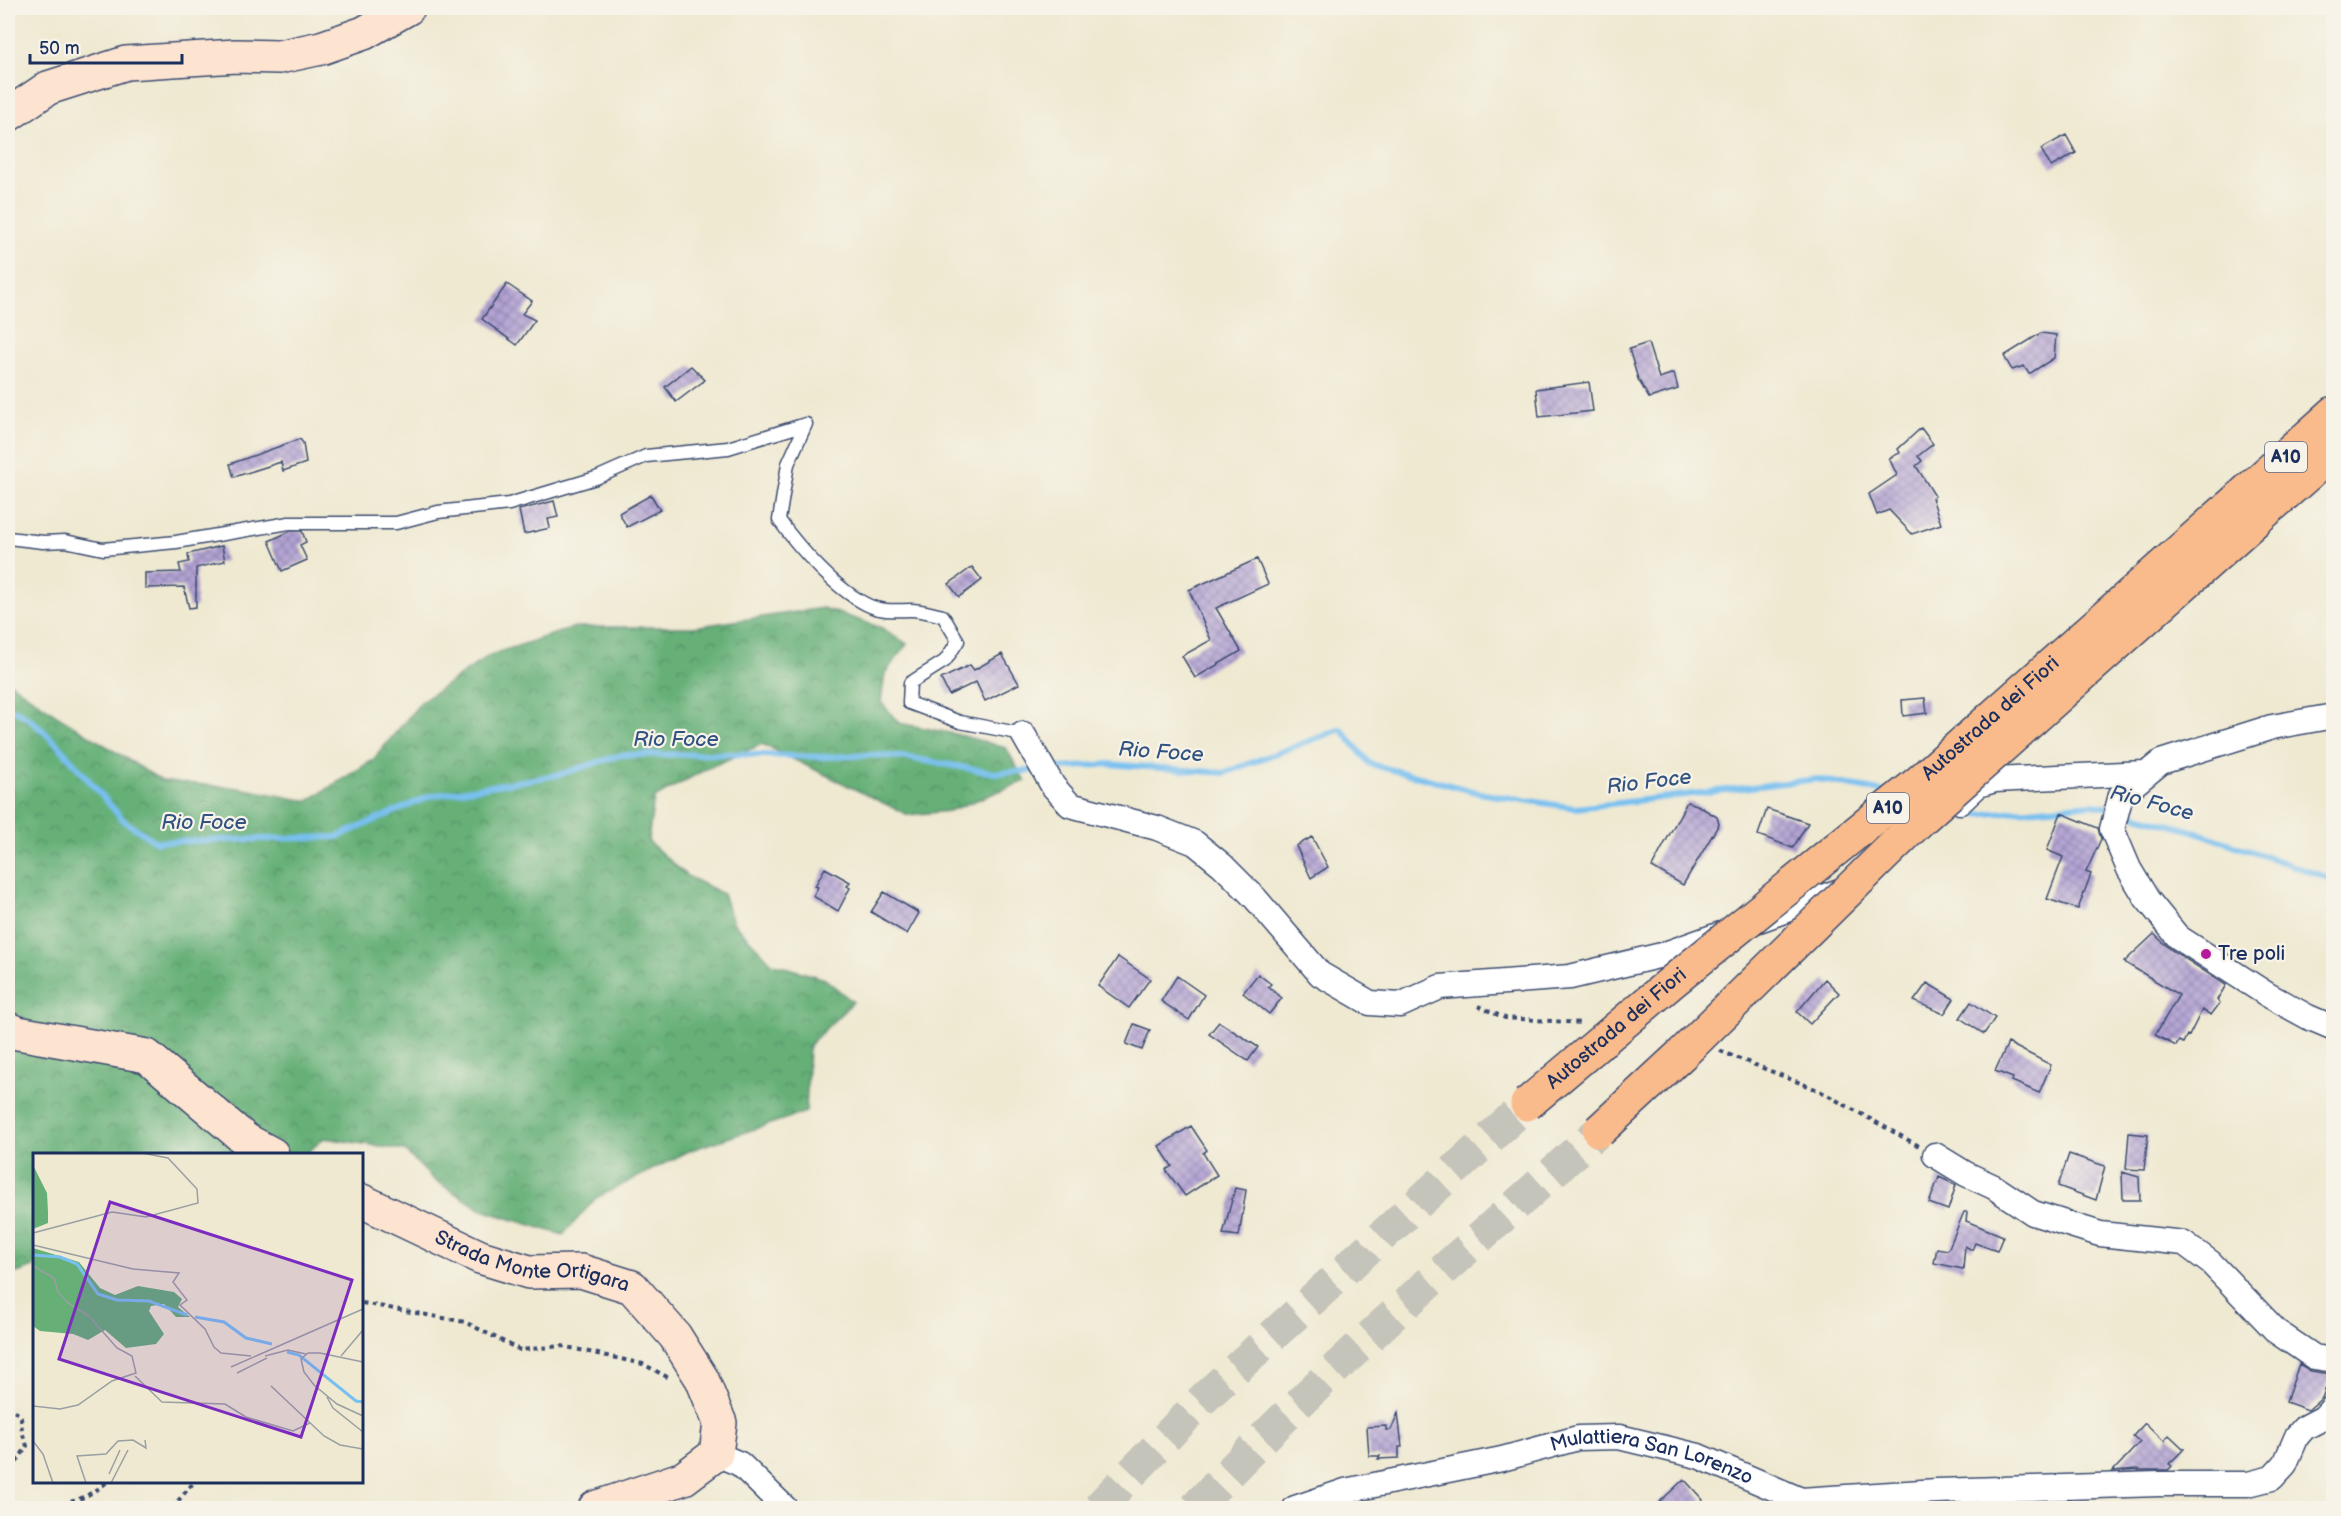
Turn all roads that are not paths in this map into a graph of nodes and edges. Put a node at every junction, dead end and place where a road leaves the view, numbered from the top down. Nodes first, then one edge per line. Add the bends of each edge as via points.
1 (408, 8) edge
2 (8, 115) edge
3 (2334, 412) edge
4 (2334, 451) edge
5 (2248, 509) junction
6 (8, 538) edge
7 (2334, 716) edge
8 (1023, 734) joint
9 (2145, 773) junction
10 (2334, 1028) edge
11 (8, 1029) edge
12 (1527, 1104) tunnel mouth
13 (1599, 1131) tunnel mouth
14 (269, 1153) edge
15 (1935, 1155) dead end
16 (363, 1201) edge
17 (2334, 1360) edge
18 (2334, 1406) edge
19 (716, 1454) junction
20 (595, 1509) edge
21 (785, 1509) edge
22 (1295, 1509) edge

1 - 2 main road via 364,33 279,57 126,63 48,88
3 - 5 highway, Autostrada dei Fiori / A10
4 - 5 highway, Autostrada dei Fiori / A10
5 - 12 highway, Autostrada dei Fiori / A10, bridge
5 - 13 highway, Autostrada dei Fiori / A10, bridge
6 - 8 lane via 65,541 103,549 176,542 289,523 396,523 438,512 509,504 596,478 646,456 728,448 806,424 788,465 779,520 817,565 870,607 943,616 958,641 945,661 910,683 909,703 960,722
7 - 9 street via 2272,727 2161,762
8 - 9 street via 1053,786 1070,805 1157,828 1196,843 1255,898 1320,974 1370,1003 1400,1005 1440,987 1570,977 1662,955 1842,890 1907,855 1978,785 1995,780
9 - 10 street via 2121,795 2112,829 2147,899 2178,936 2268,995
11 - 14 main road via 147,1056 246,1140
15 - 17 street via 2033,1213 2100,1234 2184,1243 2211,1263 2277,1332 2314,1357
16 - 19 main road, Strada Monte Ortigara via 480,1257 529,1272 581,1271 632,1287 675,1336 702,1379 720,1423
18 - 22 street, Mulattiera San Lorenzo via 2297,1436 2285,1464 2272,1478 2248,1484 1948,1491 1801,1500 1698,1456 1619,1437 1578,1438 1502,1459 1345,1491
19 - 20 main road via 684,1478
19 - 21 street via 740,1464

